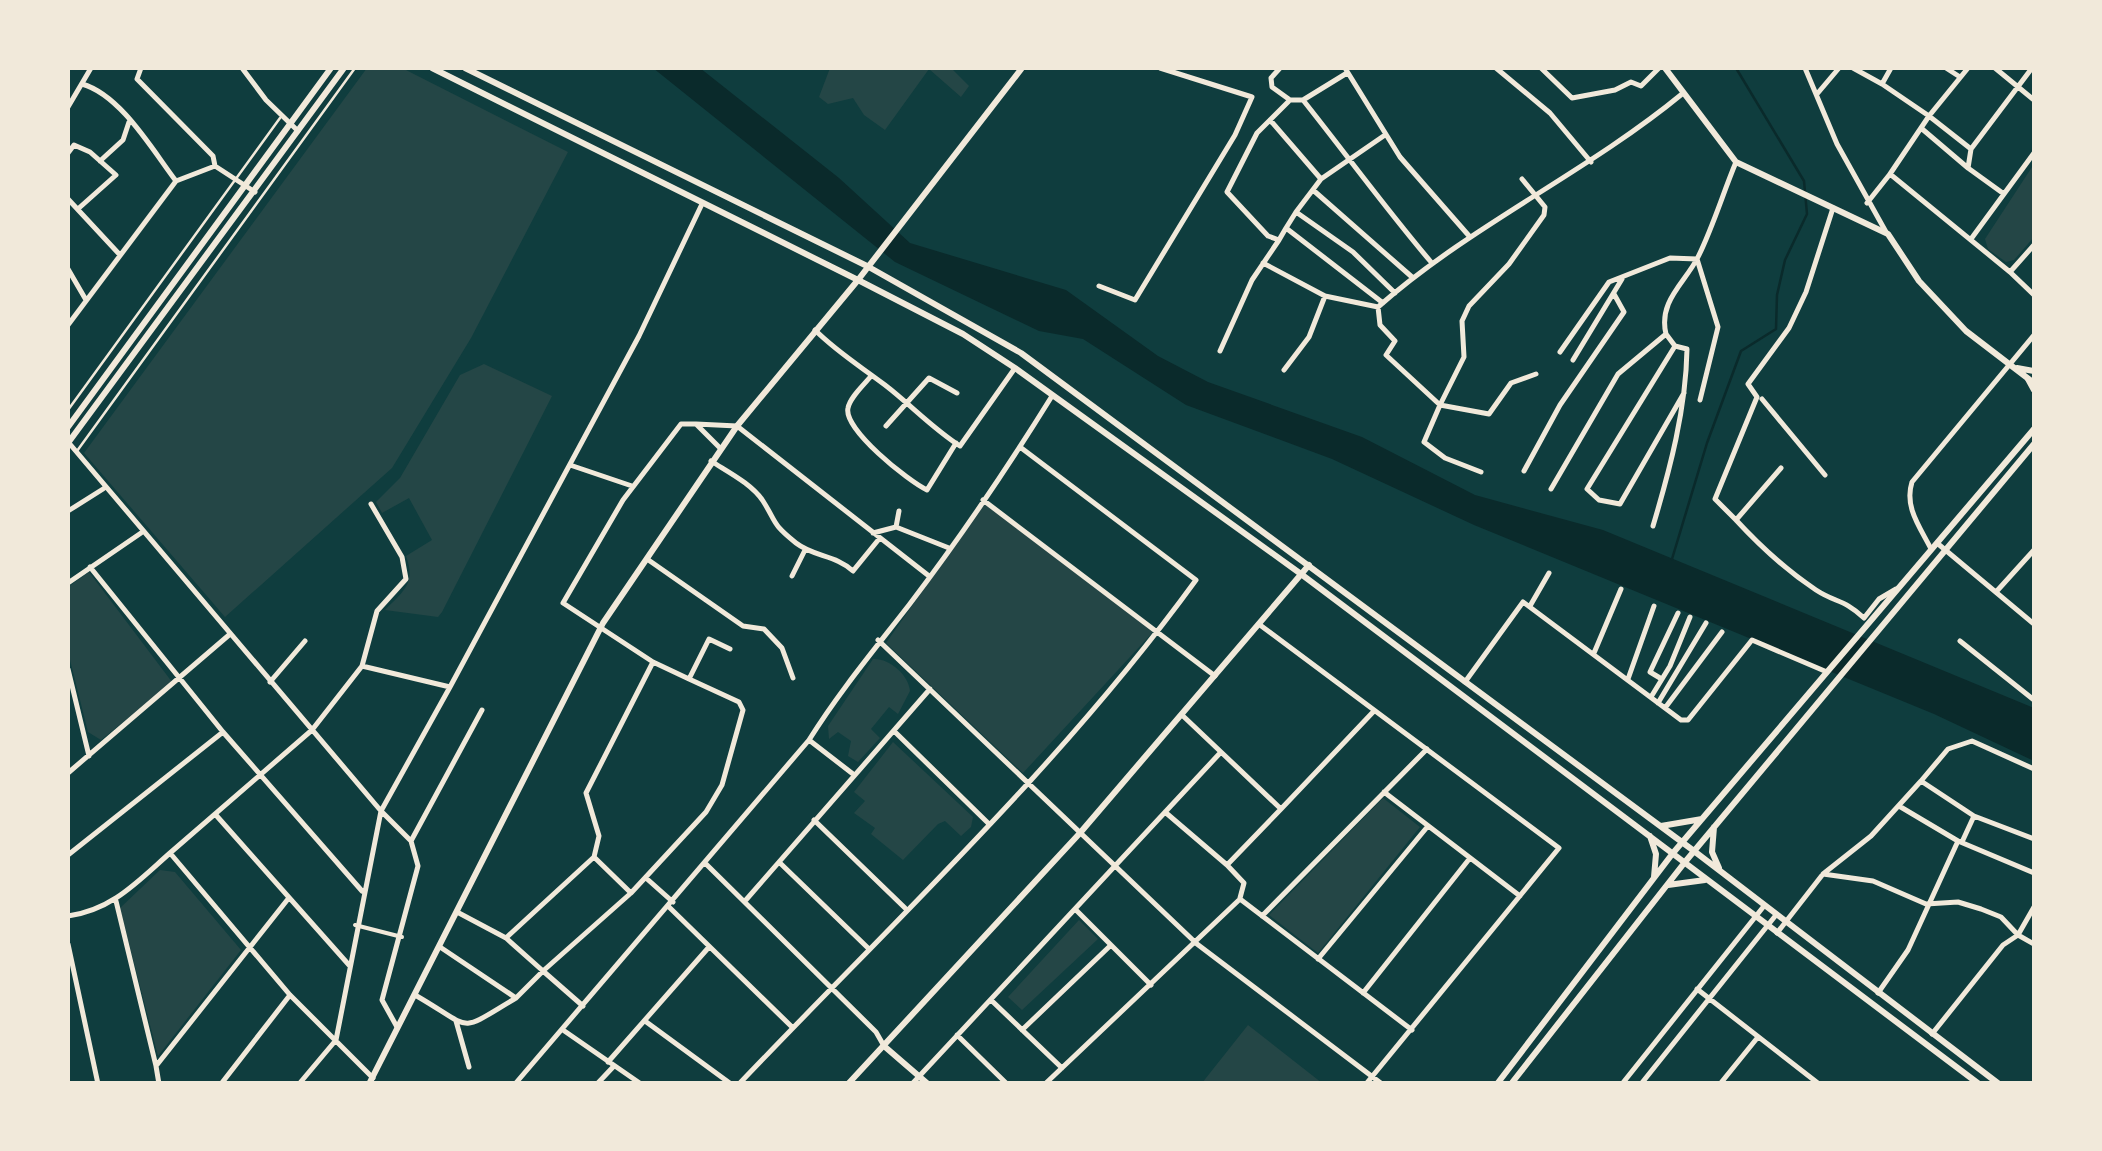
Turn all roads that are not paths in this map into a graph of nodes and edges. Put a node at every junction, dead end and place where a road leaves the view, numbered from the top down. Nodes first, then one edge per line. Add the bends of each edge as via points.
1 (91, 68) edge
2 (140, 68) edge
3 (242, 68) edge
4 (332, 68) edge
5 (344, 68) edge
6 (355, 68) edge
7 (432, 68) edge
8 (465, 68) edge
9 (1022, 68) edge
10 (1160, 68) edge
11 (1280, 68) edge
12 (1496, 68) edge
13 (1541, 68) edge
14 (1662, 68) edge
15 (1806, 68) edge
16 (1839, 68) edge
17 (1854, 68) edge
18 (1891, 68) edge
19 (1946, 68) edge
20 (1968, 68) edge
21 (1996, 68) edge
22 (2032, 68) edge
23 (1346, 70) edge
24 (1960, 78) junction
25 (82, 84) junction
26 (1882, 84) junction
27 (2017, 85) junction
28 (1682, 94) junction
29 (1816, 94) junction
30 (1290, 100) junction
31 (1303, 100) junction
32 (2034, 100) edge
33 (68, 107) edge
34 (281, 116) junction
35 (1929, 116) junction
36 (1270, 120) junction
37 (129, 122) junction
38 (294, 128) junction
39 (1921, 128) junction
40 (1385, 136) junction
41 (1971, 149) junction
42 (68, 153) edge
43 (2034, 153) edge
44 (1353, 160) junction
45 (100, 161) junction
46 (1591, 162) junction
47 (1736, 162) junction
48 (215, 166) junction
49 (1968, 168) junction
50 (1890, 174) junction
51 (236, 179) junction
52 (1321, 179) junction
53 (1522, 179) dead end
54 (176, 182) junction
55 (247, 185) junction
56 (1313, 190) junction
57 (254, 192) junction
58 (2004, 194) junction
59 (1538, 197) junction
60 (68, 199) edge
61 (702, 204) junction
62 (1867, 204) junction
63 (79, 208) junction
64 (1834, 208) junction
65 (1296, 212) junction
66 (1286, 228) junction
67 (1888, 234) junction
68 (1470, 237) junction
69 (1279, 240) junction
70 (1971, 240) junction
71 (2034, 245) edge
72 (120, 256) junction
73 (1697, 259) junction
74 (1431, 262) junction
75 (1263, 263) junction
76 (867, 266) junction
77 (68, 269) edge
78 (2010, 272) junction
79 (1412, 277) junction
80 (1624, 277) junction
81 (858, 280) junction
82 (1099, 286) dead end
83 (1394, 293) junction
84 (1614, 294) junction
85 (2034, 295) edge
86 (1325, 296) junction
87 (86, 300) junction
88 (1380, 305) junction
89 (68, 324) edge
90 (814, 329) junction
91 (1666, 334) junction
92 (2034, 336) edge
93 (1674, 346) junction
94 (1220, 351) dead end
95 (1560, 352) dead end
96 (1573, 360) dead end
97 (2013, 366) junction
98 (1016, 368) junction
99 (1284, 370) dead end
100 (2034, 372) edge
101 (1536, 374) dead end
102 (870, 376) junction
103 (2032, 384) edge
104 (957, 393) dead end
105 (1684, 393) junction
106 (1052, 396) junction
107 (1700, 400) dead end
108 (1762, 400) dead end
109 (904, 401) junction
110 (1440, 404) junction
111 (68, 410) edge
112 (696, 424) junction
113 (736, 426) junction
114 (886, 426) dead end
115 (68, 428) edge
116 (2034, 430) edge
117 (68, 442) edge
118 (956, 443) junction
119 (2034, 444) edge
120 (1020, 447) junction
121 (720, 448) junction
122 (76, 452) junction
123 (711, 461) junction
124 (570, 466) junction
125 (1782, 468) dead end
126 (1524, 471) dead end
127 (1481, 472) dead end
128 (1825, 475) dead end
129 (632, 486) junction
130 (104, 488) junction
131 (1551, 489) dead end
132 (983, 500) junction
133 (370, 504) dead end
134 (68, 511) edge
135 (899, 511) dead end
136 (1736, 520) junction
137 (896, 526) junction
138 (1654, 526) dead end
139 (141, 533) junction
140 (873, 533) junction
141 (879, 539) junction
142 (1938, 547) junction
143 (949, 548) junction
144 (805, 550) junction
145 (2034, 550) edge
146 (646, 558) junction
147 (1309, 565) junction
148 (90, 568) junction
149 (1549, 573) dead end
150 (1302, 574) junction
151 (792, 576) dead end
152 (929, 576) junction
153 (68, 583) edge
154 (1899, 588) junction
155 (1621, 589) dead end
156 (1996, 592) junction
157 (1530, 606) junction
158 (1654, 606) dead end
159 (1678, 613) dead end
160 (1690, 617) dead end
161 (1706, 623) dead end
162 (2034, 624) edge
163 (1260, 625) junction
164 (601, 628) junction
165 (1722, 632) dead end
166 (1158, 633) junction
167 (230, 635) junction
168 (878, 640) junction
169 (1960, 640) dead end
170 (305, 641) dead end
171 (730, 649) dead end
172 (1594, 653) junction
173 (653, 662) junction
174 (362, 666) junction
175 (68, 669) edge
176 (1829, 674) junction
177 (1215, 676) junction
178 (689, 678) junction
179 (793, 678) dead end
180 (1628, 679) junction
181 (1662, 679) junction
182 (181, 681) junction
183 (270, 682) junction
184 (1466, 682) junction
185 (450, 687) junction
186 (930, 689) junction
187 (1650, 697) junction
188 (2034, 700) edge
189 (1658, 703) junction
190 (1665, 708) junction
191 (482, 710) dead end
192 (1374, 710) junction
193 (1182, 715) junction
194 (312, 730) junction
195 (894, 731) junction
196 (223, 732) junction
197 (809, 740) junction
198 (1426, 750) junction
199 (1220, 752) junction
200 (89, 756) junction
201 (2034, 770) edge
202 (68, 773) edge
203 (852, 774) junction
204 (261, 776) junction
205 (1921, 780) junction
206 (1030, 784) junction
207 (1384, 792) junction
208 (1898, 806) junction
209 (1280, 810) junction
210 (381, 812) junction
211 (1166, 812) junction
212 (215, 814) junction
213 (1974, 816) junction
214 (1704, 818) junction
215 (814, 820) junction
216 (988, 823) junction
217 (1428, 826) junction
218 (1660, 826) junction
219 (1715, 826) junction
220 (1080, 833) junction
221 (1650, 836) junction
222 (2034, 839) edge
223 (411, 841) junction
224 (1960, 841) junction
225 (1682, 843) junction
226 (1694, 852) junction
227 (170, 853) junction
228 (1673, 853) junction
229 (68, 855) edge
230 (594, 857) junction
231 (1470, 858) junction
232 (779, 862) junction
233 (1685, 862) junction
234 (706, 864) junction
235 (1228, 865) junction
236 (1116, 868) junction
237 (1720, 871) junction
238 (1823, 874) junction
239 (2034, 874) edge
240 (646, 878) junction
241 (1654, 878) junction
242 (1711, 882) junction
243 (1666, 886) junction
244 (362, 891) junction
245 (631, 893) junction
246 (1520, 896) junction
247 (1240, 899) junction
248 (288, 900) junction
249 (116, 901) junction
250 (745, 901) junction
251 (1926, 904) junction
252 (671, 905) junction
253 (1764, 906) junction
254 (2034, 907) edge
255 (906, 909) junction
256 (1076, 910) junction
257 (456, 912) junction
258 (1776, 915) junction
259 (68, 916) edge
260 (1262, 916) junction
261 (1756, 916) junction
262 (1786, 922) junction
263 (355, 925) junction
264 (1768, 926) junction
265 (1777, 933) junction
266 (2018, 935) junction
267 (402, 936) junction
268 (506, 938) junction
269 (68, 944) edge
270 (1196, 944) junction
271 (2034, 944) edge
272 (1111, 945) junction
273 (709, 946) junction
274 (440, 947) junction
275 (248, 948) junction
276 (868, 948) junction
277 (1318, 959) junction
278 (349, 965) junction
279 (543, 971) junction
280 (1151, 984) junction
281 (832, 988) junction
282 (1697, 989) junction
283 (1363, 993) junction
284 (1878, 993) junction
285 (290, 995) junction
286 (416, 995) junction
287 (516, 998) junction
288 (1710, 998) junction
289 (991, 1000) junction
290 (584, 1006) junction
291 (456, 1021) junction
292 (645, 1021) junction
293 (792, 1027) junction
294 (398, 1030) junction
295 (563, 1030) junction
296 (1022, 1030) junction
297 (1412, 1030) junction
298 (1932, 1034) junction
299 (957, 1036) junction
300 (1758, 1036) junction
301 (336, 1040) junction
302 (884, 1046) junction
303 (611, 1064) junction
304 (156, 1066) junction
305 (469, 1066) dead end
306 (1062, 1068) junction
307 (1986, 1074) junction
308 (1372, 1075) junction
309 (920, 1076) junction
310 (374, 1082) edge
311 (1979, 1083) edge
312 (98, 1084) edge
313 (159, 1084) edge
314 (221, 1084) edge
315 (299, 1084) edge
316 (515, 1084) edge
317 (597, 1084) edge
318 (640, 1084) edge
319 (735, 1084) edge
320 (848, 1084) edge
321 (912, 1084) edge
322 (928, 1084) edge
323 (1007, 1084) edge
324 (1045, 1084) edge
325 (1366, 1084) edge
326 (1382, 1084) edge
327 (1496, 1084) edge
328 (1510, 1084) edge
329 (1622, 1084) edge
330 (1641, 1084) edge
331 (1720, 1084) edge
332 (1820, 1084) edge
333 (1999, 1084) edge

1 - 25 street
2 - 48 street via 137,79 213,156
3 - 34 street
4 - 38 main road
5 - 38 main road
6 - 122 lane
7 - 61 main road
8 - 76 main road
9 - 76 main road
10 - 82 street via 1252,97 1136,300
11 - 30 street via 1272,87
12 - 46 street via 1550,113
13 - 14 street via 1572,98 1632,82 1641,86
14 - 28 main road
15 - 29 street
16 - 29 street
17 - 26 street
18 - 26 street
19 - 24 street
20 - 24 street
21 - 27 street
22 - 27 street
23 - 31 street
23 - 40 street
24 - 35 street
25 - 33 street
25 - 37 street via 101,92
26 - 35 street
27 - 32 street
27 - 41 street
28 - 46 street
28 - 47 main road
29 - 62 street
30 - 31 street
30 - 36 street
31 - 44 street
34 - 38 street
34 - 51 lane
35 - 39 street
35 - 41 street
36 - 52 street
36 - 69 street via 1227,192
37 - 45 street via 124,140
37 - 54 street via 148,138
38 - 55 main road
38 - 57 main road
39 - 49 street
39 - 50 street
40 - 44 street
40 - 68 street
41 - 49 street
42 - 45 street via 74,146
43 - 58 street
44 - 52 street
44 - 74 street via 1372,194
45 - 63 street via 116,175
46 - 59 street
47 - 64 main road
47 - 73 street
48 - 51 street
48 - 54 street
49 - 58 street
50 - 62 street
50 - 70 street
51 - 55 street
51 - 111 lane
52 - 56 street
53 - 59 street
54 - 72 street
55 - 57 street
55 - 115 main road
56 - 65 street
56 - 79 street
57 - 117 main road
58 - 70 street
59 - 68 street
59 - 110 street via 1544,215 1527,242 1469,306 1462,321 1464,357
60 - 63 street
61 - 81 main road
61 - 124 street
62 - 67 street
63 - 72 street
64 - 67 main road
64 - 136 street via 1789,328 1748,384 1757,398 1715,499
65 - 66 street
65 - 83 street via 1353,252
66 - 69 street
66 - 88 street
67 - 97 main road via 1919,281 1966,331
68 - 74 street
69 - 75 street
70 - 78 street
71 - 78 street
72 - 87 street
73 - 80 street via 1670,258
73 - 91 street via 1672,295
73 - 107 street via 1718,328
74 - 79 street
75 - 86 street
75 - 94 street
76 - 81 main road
76 - 147 main road via 1020,354
77 - 87 street
78 - 85 street
79 - 83 street
80 - 84 street
80 - 95 street via 1609,282
81 - 90 main road
81 - 98 main road
83 - 88 street
84 - 96 street
84 - 126 street via 1624,312
86 - 88 street
86 - 99 street via 1309,337
87 - 89 street
88 - 110 street via 1380,325 1396,340 1386,356
90 - 102 street
90 - 113 main road
91 - 93 street
91 - 131 street via 1618,374
92 - 97 street
93 - 105 street via 1687,349
93 - 105 street via 1587,489 1598,500 1620,504
97 - 100 main road
97 - 103 main road
97 - 142 street via 1912,482 1913,515
98 - 106 main road
98 - 118 street
101 - 110 street via 1510,383 1489,414
102 - 109 street
102 - 118 street via 848,404 848,418 892,469 927,490
104 - 109 street via 929,378
105 - 138 street
106 - 120 street
106 - 150 main road
108 - 128 street
109 - 114 street
109 - 118 street
110 - 127 street via 1424,442
112 - 113 street
112 - 121 street
112 - 129 street via 681,424
113 - 121 main road
113 - 140 street
116 - 142 main road
117 - 122 street
119 - 142 main road
120 - 132 street
120 - 166 street via 1196,580
121 - 123 main road
122 - 130 street
123 - 144 street via 752,490 769,520
123 - 146 main road
124 - 129 street
124 - 185 street
125 - 136 street
129 - 164 street via 562,603
130 - 134 street
130 - 139 street
132 - 143 street
132 - 166 street
133 - 174 street via 402,557 406,579 377,611
135 - 137 street
136 - 154 street via 1806,583 1846,600 1864,618
137 - 140 street
137 - 143 street
139 - 148 street
139 - 167 street
140 - 141 street
141 - 144 street via 853,571 840,558
141 - 152 street
142 - 154 main road
142 - 156 street
142 - 219 main road
143 - 152 street
144 - 151 street
145 - 156 street
146 - 164 main road
146 - 179 street via 743,626 764,629 782,648
147 - 150 main road
147 - 184 main road
148 - 153 street
148 - 182 street
149 - 157 street
150 - 163 main road
150 - 221 main road
152 - 168 street
154 - 176 main road
155 - 172 street
156 - 162 street
157 - 172 street
157 - 184 street via 1523,602
158 - 180 street
159 - 181 street via 1650,672
160 - 181 street
161 - 189 street
163 - 177 main road
163 - 192 street
164 - 173 street
164 - 257 main road
165 - 190 street
166 - 177 street
166 - 206 street
167 - 182 street
167 - 183 street
168 - 186 street
168 - 197 street
169 - 188 street
170 - 183 street
171 - 178 street via 709,639
172 - 180 street
173 - 178 street
173 - 230 street via 586,793 599,836
174 - 185 street
174 - 194 street
175 - 200 street
176 - 190 street via 1752,640 1688,720
176 - 214 main road
177 - 193 main road
178 - 240 street via 744,710 714,798
180 - 187 street
181 - 187 street
182 - 196 street
182 - 200 street
183 - 194 street
184 - 218 main road
185 - 210 street
186 - 195 street
186 - 206 street
187 - 189 street
189 - 190 street
191 - 223 street
192 - 198 street
192 - 209 street
193 - 199 street
193 - 220 main road
194 - 204 street
194 - 210 street
195 - 203 street
195 - 216 street
196 - 204 street
196 - 229 street
197 - 203 street
197 - 234 street
198 - 207 street
198 - 246 street via 1558,848
199 - 209 street
199 - 211 street
200 - 202 street
201 - 205 street via 1972,741 1948,749
203 - 215 street
204 - 212 street
204 - 244 street
205 - 208 street
205 - 213 street
206 - 216 street
206 - 220 street
207 - 217 street
207 - 260 street
208 - 224 street
208 - 238 street
209 - 235 street
210 - 223 street
210 - 244 street
211 - 235 street
211 - 236 street
212 - 227 street
212 - 248 street
213 - 222 street
213 - 224 street
214 - 218 main road
214 - 225 main road
215 - 232 street
215 - 255 street
216 - 255 street
217 - 231 street
217 - 277 street
218 - 225 main road
219 - 226 main road
219 - 237 main road via 1712,852
220 - 236 street
220 - 302 main road
221 - 228 main road
221 - 241 main road
223 - 267 street via 418,866
224 - 239 street
224 - 251 street
225 - 226 main road
225 - 228 main road
226 - 233 main road
226 - 237 main road
227 - 249 street
227 - 275 street
228 - 233 main road
228 - 241 main road
230 - 245 street
230 - 268 street
231 - 246 street
231 - 283 street
232 - 250 street
232 - 276 street
233 - 242 main road
233 - 243 main road
234 - 250 street
234 - 252 street
235 - 247 street via 1244,883
236 - 256 street
236 - 270 street
237 - 253 main road
238 - 251 street via 1873,881
238 - 262 street
240 - 245 street
240 - 252 street
241 - 327 main road
242 - 243 main road
242 - 261 main road
243 - 328 main road
244 - 263 street
245 - 279 street
246 - 297 street
247 - 260 street
247 - 270 street
248 - 275 street
248 - 278 street
249 - 259 street
249 - 304 street
250 - 281 street
251 - 266 street via 1981,909 2002,917
251 - 284 street via 1908,950
252 - 273 street
252 - 290 street
253 - 258 main road
253 - 261 street
254 - 266 street
255 - 276 street
256 - 272 street
256 - 289 street
257 - 268 street
257 - 274 main road
258 - 262 main road
258 - 264 street
260 - 277 street
261 - 264 main road
261 - 282 street
262 - 265 street
262 - 284 main road
263 - 267 street
263 - 278 street
264 - 265 main road
264 - 288 street
265 - 311 main road
266 - 271 street
266 - 298 street
267 - 294 street via 382,1000
268 - 279 street
269 - 312 street
270 - 280 street
270 - 308 street
272 - 280 street
272 - 296 street
273 - 292 street
273 - 293 street
274 - 286 main road
274 - 287 street
275 - 285 street
275 - 304 street
276 - 281 street
277 - 283 street
278 - 301 street
279 - 287 street
279 - 290 street
280 - 306 street
281 - 293 street
281 - 302 street
282 - 288 street
282 - 329 street
283 - 297 street
284 - 298 main road
285 - 301 street
285 - 314 street
286 - 291 street
286 - 294 main road
287 - 291 street via 480,1023
288 - 300 street
288 - 330 street
289 - 296 street
289 - 299 street
290 - 295 street
291 - 305 street
292 - 303 street
292 - 319 street
293 - 319 street
294 - 310 main road
295 - 303 street
295 - 316 street
296 - 306 street
297 - 308 street
298 - 307 main road
299 - 309 street
299 - 323 street
300 - 331 street
300 - 332 street
301 - 310 street
301 - 315 street
302 - 309 main road
302 - 320 main road
303 - 317 street
303 - 318 street
304 - 313 street
306 - 324 street
307 - 311 street
307 - 333 main road
308 - 325 street
308 - 326 street
309 - 321 street
309 - 322 main road

